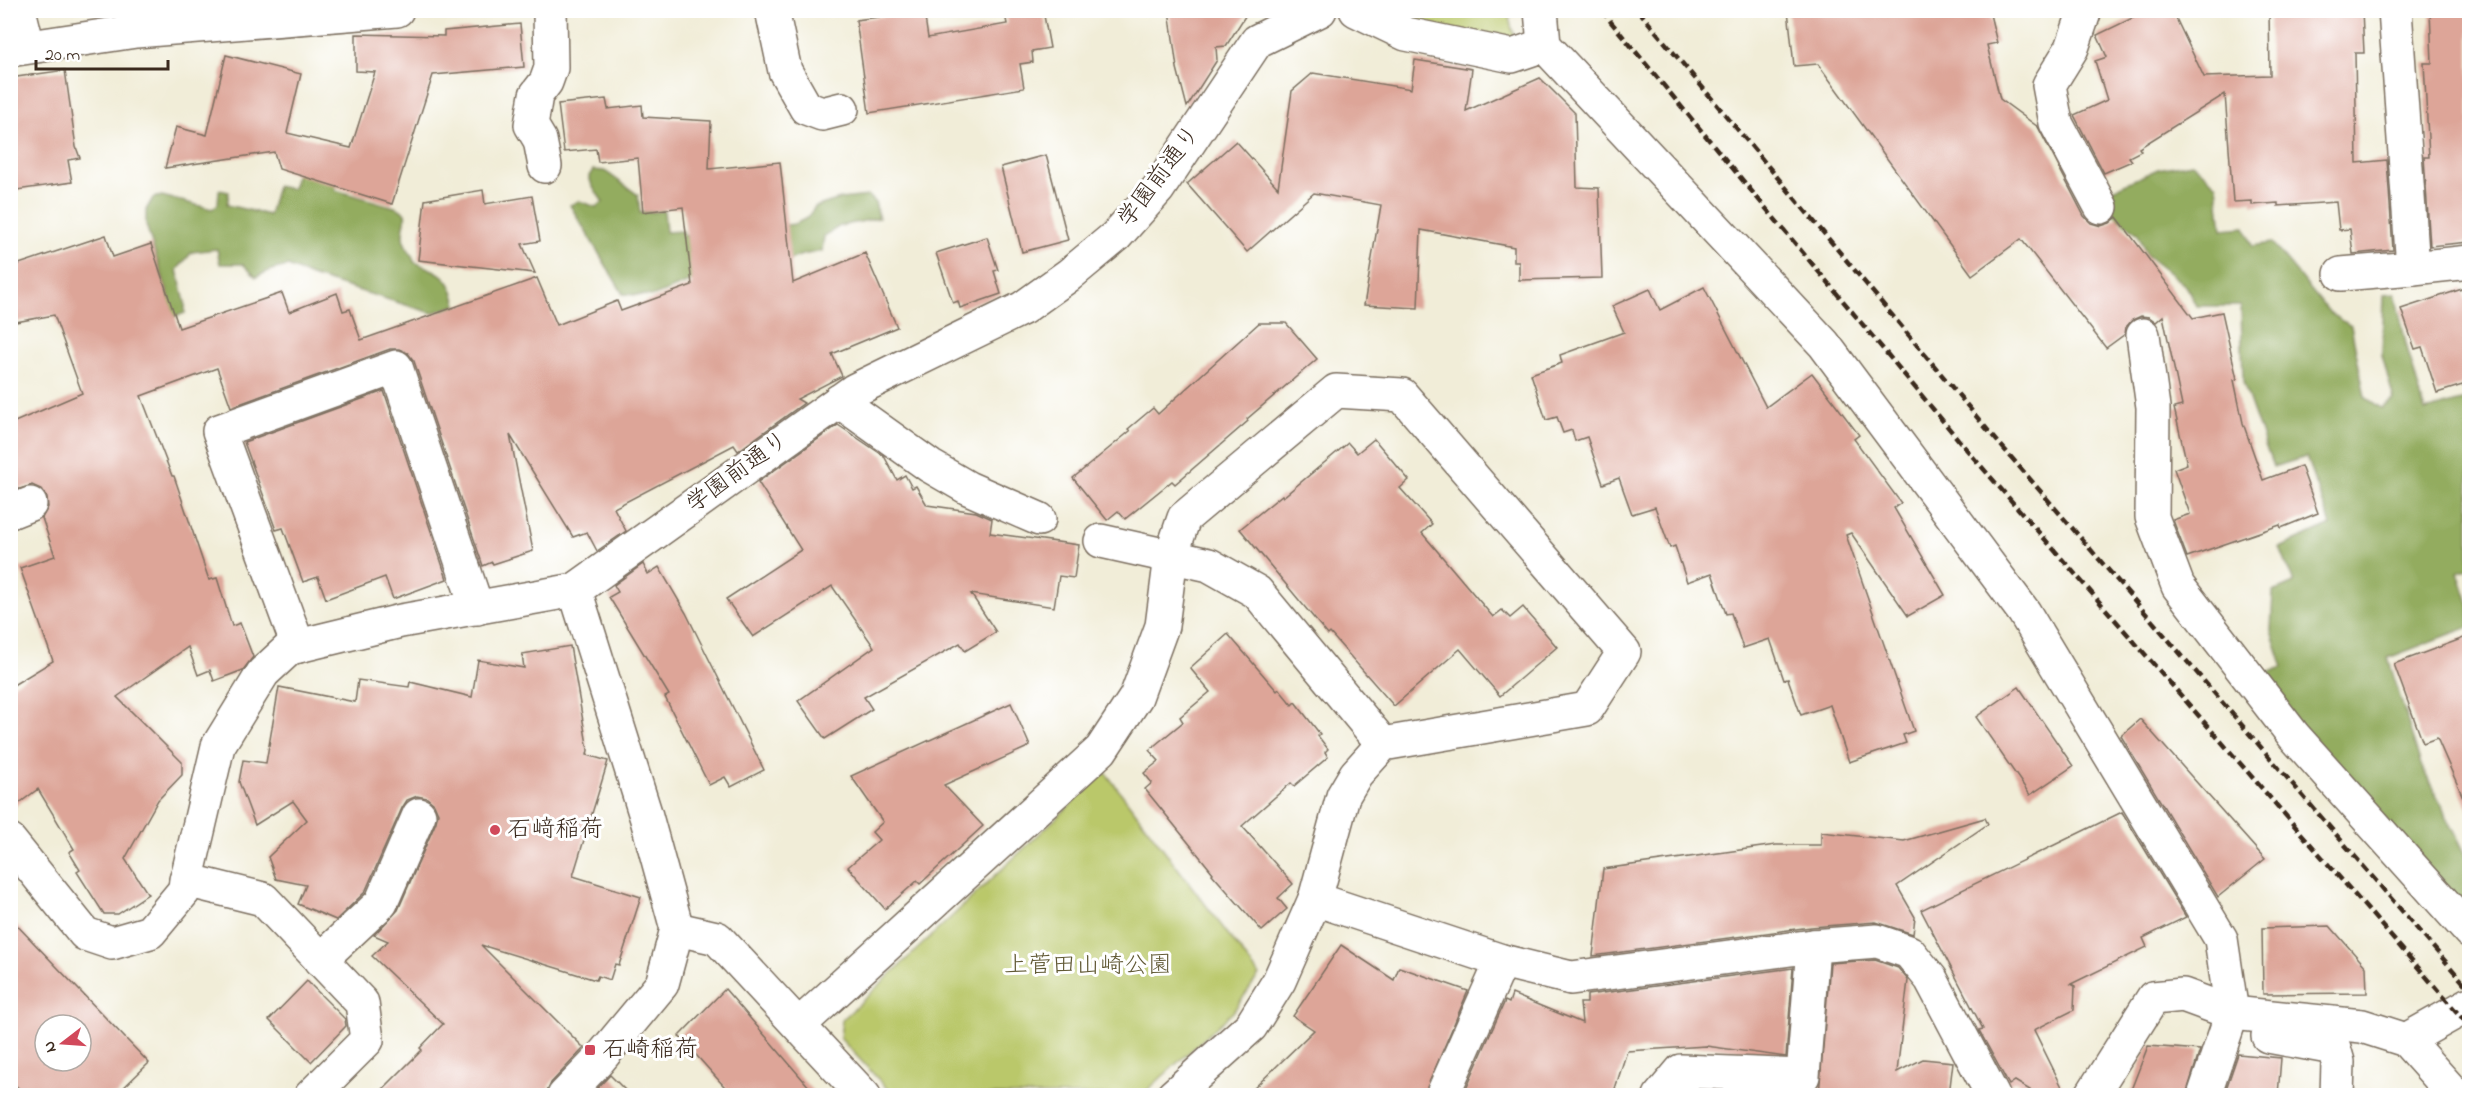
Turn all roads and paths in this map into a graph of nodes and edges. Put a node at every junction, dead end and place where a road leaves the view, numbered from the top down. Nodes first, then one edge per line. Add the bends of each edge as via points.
1 (397, 10) edge
2 (550, 10) edge
3 (772, 10) edge
4 (1320, 10) edge
5 (1356, 10) edge
6 (1541, 10) edge
7 (2085, 10) edge
8 (2395, 10) edge
9 (307, 14) edge
10 (247, 16) edge
11 (134, 21) edge
12 (20, 33) edge
13 (1545, 45) junction
14 (842, 109) dead end
15 (545, 166) dead end
16 (2101, 207) dead end
17 (2469, 262) edge
18 (2413, 268) junction
19 (2341, 274) dead end
20 (2142, 335) dead end
21 (839, 401) junction
22 (1039, 519) dead end
23 (1101, 542) dead end
24 (1171, 556) junction
25 (575, 591) junction
26 (477, 608) junction
27 (298, 646) junction
28 (1383, 744) junction
29 (420, 815) dead end
30 (10, 841) edge
31 (186, 880) junction
32 (1315, 899) junction
33 (677, 929) junction
34 (2469, 932) edge
35 (1813, 946) junction
36 (320, 960) junction
37 (1502, 961) junction
38 (2469, 1004) edge
39 (2230, 1021) junction
40 (799, 1025) junction
41 (2406, 1040) junction
42 (311, 1095) edge
43 (564, 1095) edge
44 (864, 1095) edge
45 (1173, 1095) edge
46 (1442, 1095) edge
47 (1660, 1095) edge
48 (1993, 1095) edge
49 (2091, 1095) edge
50 (2204, 1095) edge
51 (2337, 1095) edge
52 (2456, 1095) edge

1 - 9 street
2 - 15 street via 551,68 536,95 531,125 540,140
3 - 14 street via 785,71 806,108 822,114
4 - 21 street, 学園前通り via 1257,41 1158,189 1116,236 1069,275 1023,308
5 - 13 street via 1406,34 1512,56
6 - 13 street
7 - 16 street via 2072,48 2049,85 2056,123
8 - 18 street
9 - 10 street
10 - 11 street
11 - 12 street
13 - 39 street via 1824,344 2024,612 2221,939
17 - 18 street
18 - 19 street
20 - 34 street via 2153,407 2152,517 2178,586 2294,736
21 - 22 street via 968,489
21 - 25 street, 学園前通り
23 - 24 street
24 - 28 street via 1209,565 1257,592
24 - 28 street via 1185,518 1336,392 1402,395 1623,652 1587,709
24 - 40 street via 1162,626 1136,697 1101,750
25 - 26 street
25 - 33 street
26 - 27 street via 401,621
26 - 27 street via 396,367 219,431
27 - 31 street via 290,648 263,673 218,746
28 - 32 street via 1356,774 1343,796
29 - 36 street via 381,903
30 - 31 street via 85,934 112,943 150,932 184,891
31 - 36 street via 263,899
32 - 37 street
32 - 45 street via 1279,981 1251,1026
33 - 40 street via 717,938
33 - 43 street via 662,984
35 - 37 street via 1571,978
35 - 47 street via 1803,1076 1681,1071
35 - 48 street via 1877,941 1910,952 1931,979
36 - 42 street via 362,1002 367,1040
37 - 46 street
38 - 41 street
39 - 41 street via 2362,1026
39 - 49 street via 2183,995 2152,998
39 - 50 street
39 - 51 street via 2334,1048 2338,1062
40 - 44 street
41 - 52 street

